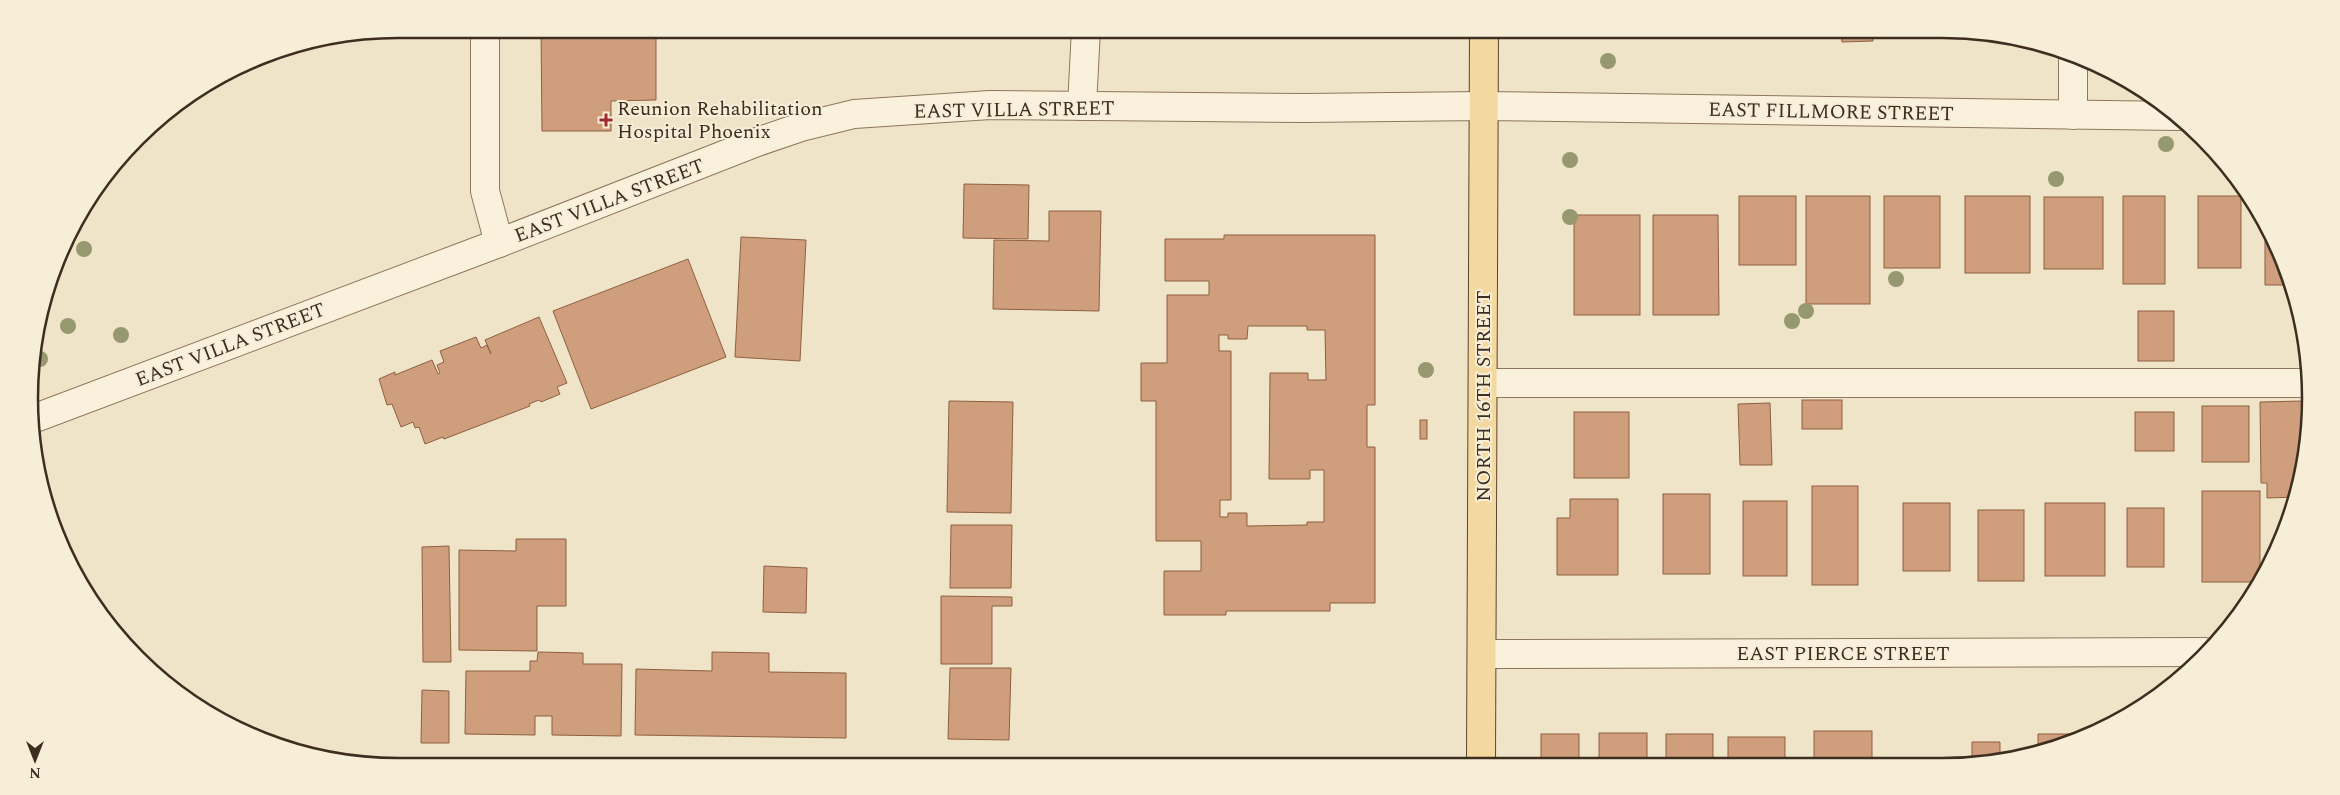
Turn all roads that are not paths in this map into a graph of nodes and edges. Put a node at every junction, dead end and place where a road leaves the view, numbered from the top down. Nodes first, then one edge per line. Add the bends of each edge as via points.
1 (484, 38) edge
2 (1086, 38) edge
3 (1484, 38) edge
4 (2073, 62) edge
5 (1082, 106) junction
6 (1483, 106) junction
7 (2073, 115) junction
8 (2167, 116) edge
9 (499, 243) junction
10 (1484, 383) junction
11 (2302, 383) edge
12 (38, 417) edge
13 (2197, 652) edge
14 (1482, 654) junction
15 (1481, 758) edge

1 - 9 street via 484,190
2 - 5 street
3 - 6 main road, NORTH 16TH STREET
4 - 7 street
5 - 6 street, EAST VILLA STREET
5 - 9 street, EAST VILLA STREET via 990,105 854,114 756,142
6 - 7 street, EAST FILLMORE STREET
6 - 10 main road, NORTH 16TH STREET
7 - 8 street, EAST FILLMORE STREET
9 - 12 street, EAST VILLA STREET
10 - 11 street
10 - 14 main road, NORTH 16TH STREET
13 - 14 street, EAST PIERCE STREET
14 - 15 main road, NORTH 16TH STREET

